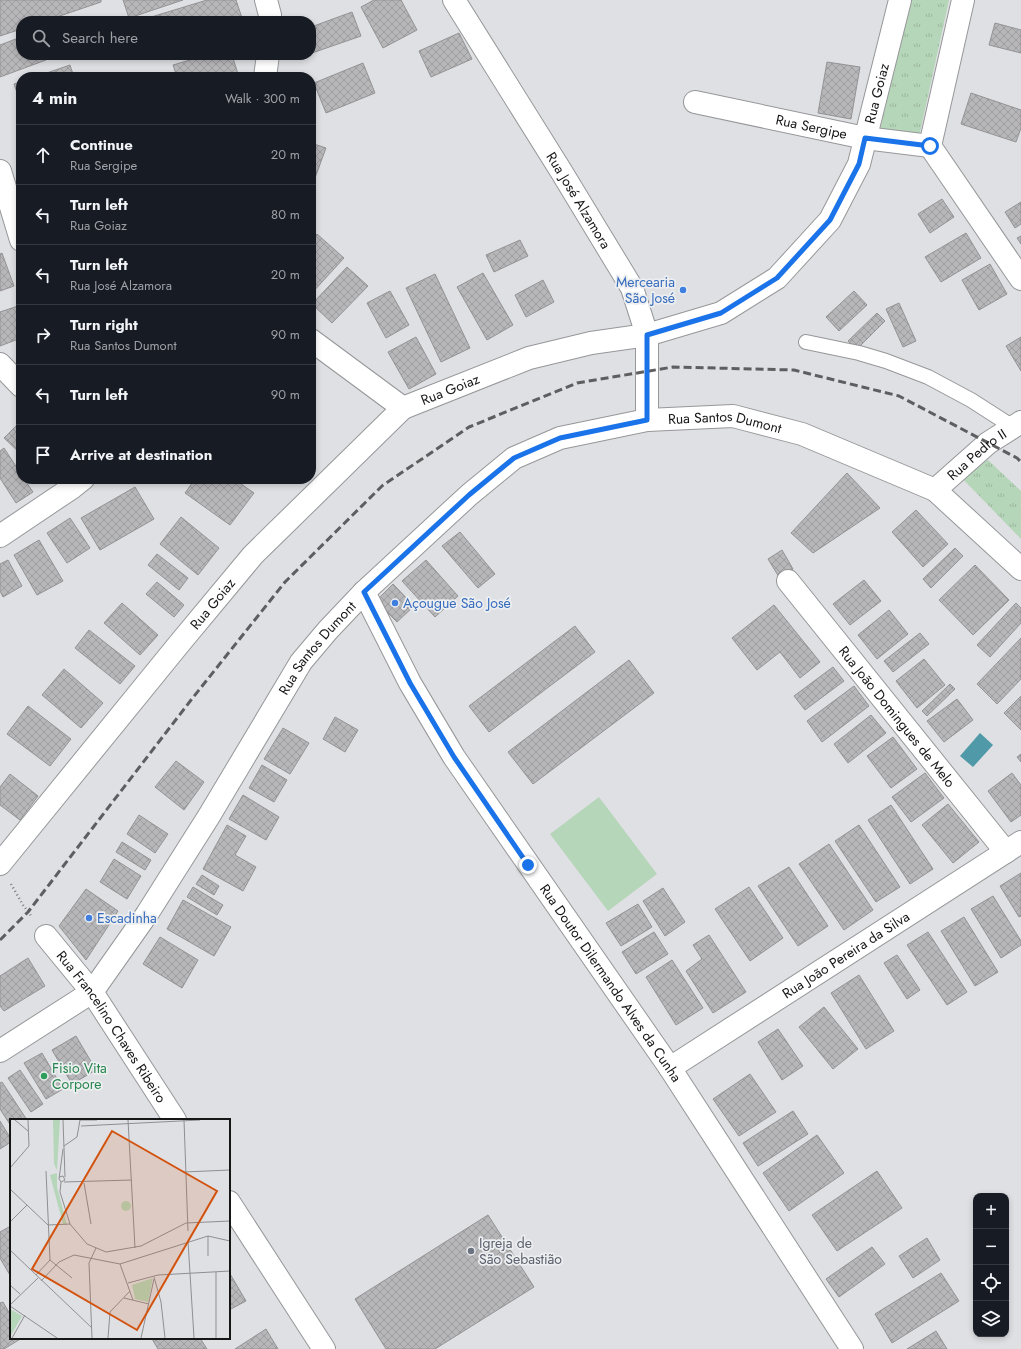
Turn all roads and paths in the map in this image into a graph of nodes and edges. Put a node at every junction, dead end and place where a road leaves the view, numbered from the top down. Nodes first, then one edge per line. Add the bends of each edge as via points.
1 (266, 0) edge
2 (454, 0) edge
3 (900, 0) edge
4 (964, 0) edge
5 (270, 16) edge
6 (267, 60) edge
7 (266, 72) edge
8 (695, 102) dead end
9 (865, 138) junction
10 (930, 146) junction
11 (0, 172) edge
12 (16, 224) edge
13 (1021, 279) edge
14 (647, 335) junction
15 (806, 342) dead end
16 (316, 344) edge
17 (0, 364) edge
18 (16, 381) edge
19 (403, 408) junction
20 (647, 420) junction
21 (1017, 425) edge
22 (77, 484) edge
23 (935, 490) junction
24 (0, 536) edge
25 (1021, 569) edge
26 (788, 581) dead end
27 (364, 592) junction
28 (1014, 847) edge
29 (4, 871) edge
30 (28, 912) dead end
31 (46, 936) dead end
32 (92, 992) junction
33 (0, 1051) edge
34 (670, 1068) junction
35 (174, 1119) edge
36 (230, 1204) edge
37 (324, 1349) edge
38 (852, 1349) edge

1 - 5 street
2 - 14 street, Rua José Alzamora via 632,288
3 - 9 street, Rua Goiaz
4 - 10 street
6 - 7 street
8 - 9 street, Rua Sergipe
9 - 10 street, Rua Sergipe
9 - 14 street, Rua Goiaz via 859,164 830,220 777,278 721,313
10 - 13 street
11 - 12 street
14 - 19 street, Rua Goiaz via 591,343 528,358
14 - 20 street, Rua José Alzamora
15 - 21 lane via 879,359 928,377
16 - 19 street
17 - 18 street
19 - 29 street, Rua Goiaz via 253,556 179,644
20 - 23 street, Rua Santos Dumont via 733,416 802,434
20 - 27 street, Rua Santos Dumont via 560,438 514,458 469,495
21 - 23 street, Rua Pedro II via 988,443
22 - 24 street
23 - 25 street, Rua Santos Dumont
26 - 28 street, Rua João Domingues de Melo
27 - 32 street, Rua Santos Dumont via 301,662 180,862
27 - 34 street, Rua Doutor Dilermando Alves da Cunha via 410,683 454,757
28 - 34 street, Rua João Pereira da Silva
29 - 30 path
31 - 32 street, Rua Francelino Chaves Ribeiro
32 - 33 street, Rua Santos Dumont
32 - 35 street, Rua Francelino Chaves Ribeiro
34 - 38 street, Rua Doutor Dilermando Alves da Cunha
36 - 37 street

